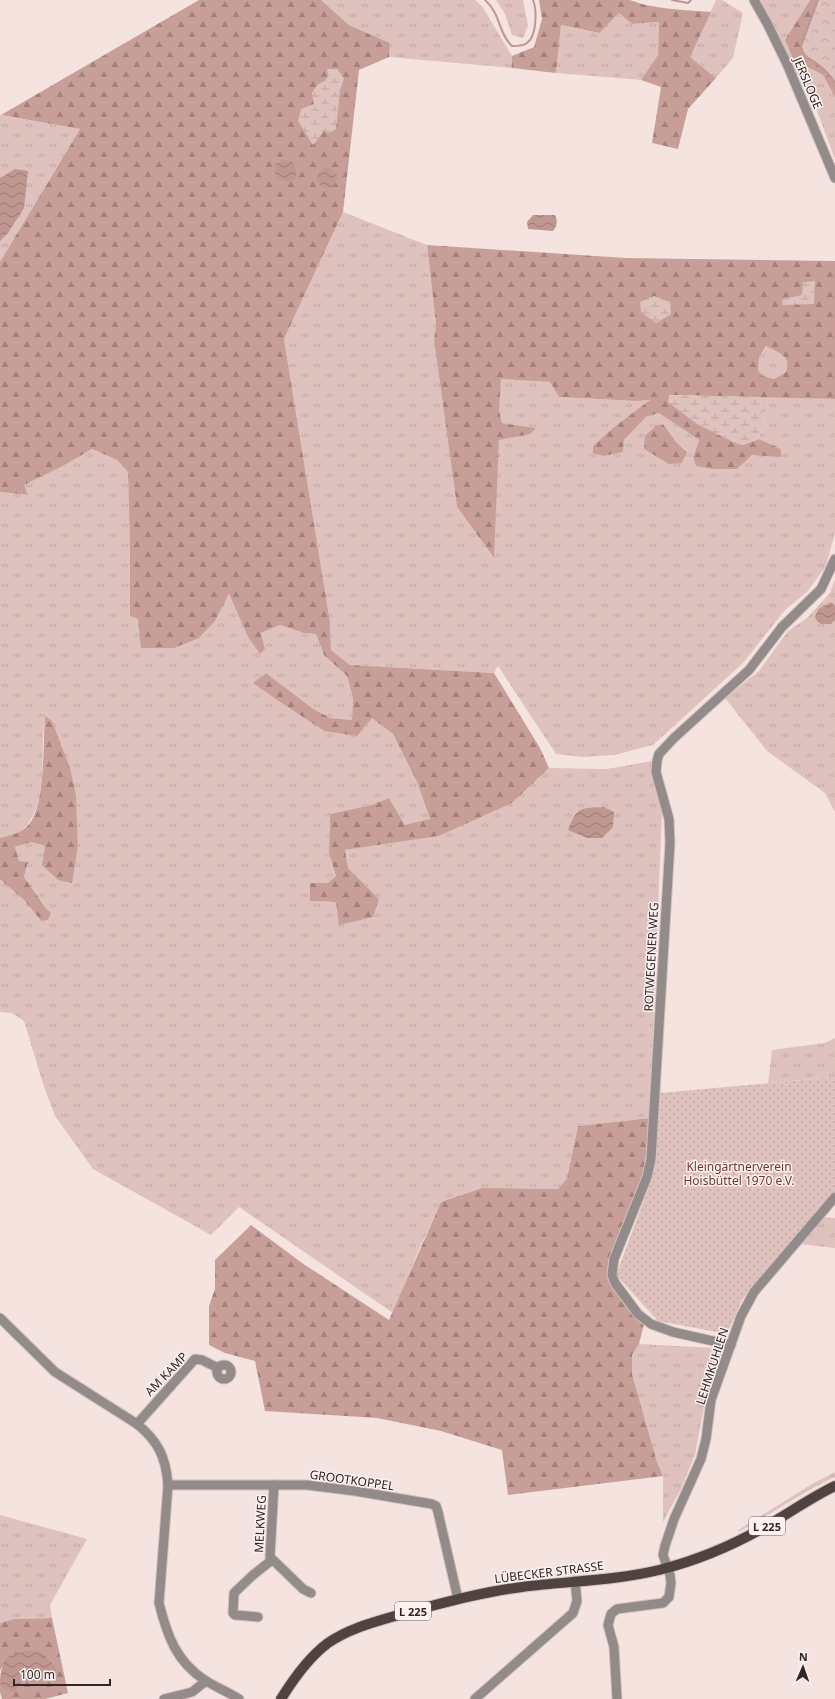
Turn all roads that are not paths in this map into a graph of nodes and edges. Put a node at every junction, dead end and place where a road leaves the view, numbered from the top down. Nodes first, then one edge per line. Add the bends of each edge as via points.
1 (754, 0) edge
2 (835, 178) edge
3 (835, 559) edge
4 (835, 1197) edge
5 (0, 1318) edge
6 (731, 1344) junction
7 (218, 1368) dead end
8 (137, 1424) junction
9 (168, 1485) junction
10 (274, 1485) junction
11 (835, 1486) edge
12 (272, 1560) junction
13 (668, 1568) junction
14 (575, 1581) junction
15 (311, 1593) dead end
16 (458, 1599) junction
17 (258, 1617) dead end
18 (206, 1681) junction
19 (164, 1699) edge
20 (238, 1699) edge
21 (281, 1699) edge
22 (475, 1699) edge
23 (617, 1699) edge

1 - 2 street, JERSLOGE via 787,64
3 - 6 street, ROTWEGENER WEG via 820,589 782,627 749,670 665,747 657,761 656,772 669,819 670,837 651,1159 614,1259 612,1275 617,1289 638,1314 651,1324 673,1332
4 - 6 street, LEHMKUHLEN via 754,1292 746,1305
5 - 8 street via 55,1372
6 - 13 street, LEHMKUHLEN via 711,1400 701,1459 667,1539 664,1555
7 - 8 street, AM KAMP via 195,1359
8 - 9 street via 148,1433 159,1448 167,1470
9 - 10 street, GROOTKOPPEL
9 - 18 street via 159,1603 177,1654
10 - 12 street, MELKWEG via 269,1552
10 - 16 street, GROOTKOPPEL via 307,1485 355,1491 436,1506
11 - 13 main road, LÜBECKER STRASSE / L 225 via 740,1540
12 - 15 street, MELKWEG via 303,1589
12 - 17 street via 234,1593 233,1613
13 - 14 main road, LÜBECKER STRASSE / L 225
13 - 23 street, LEHMKUHLEN via 671,1592 663,1603 617,1609 609,1618 608,1625 614,1647
14 - 16 main road, LÜBECKER STRASSE / L 225 via 521,1587
14 - 22 street via 577,1601 574,1613
16 - 21 main road, LÜBECKER STRASSE / L 225 via 379,1621 336,1638 307,1663
18 - 19 street via 192,1692
18 - 20 street

